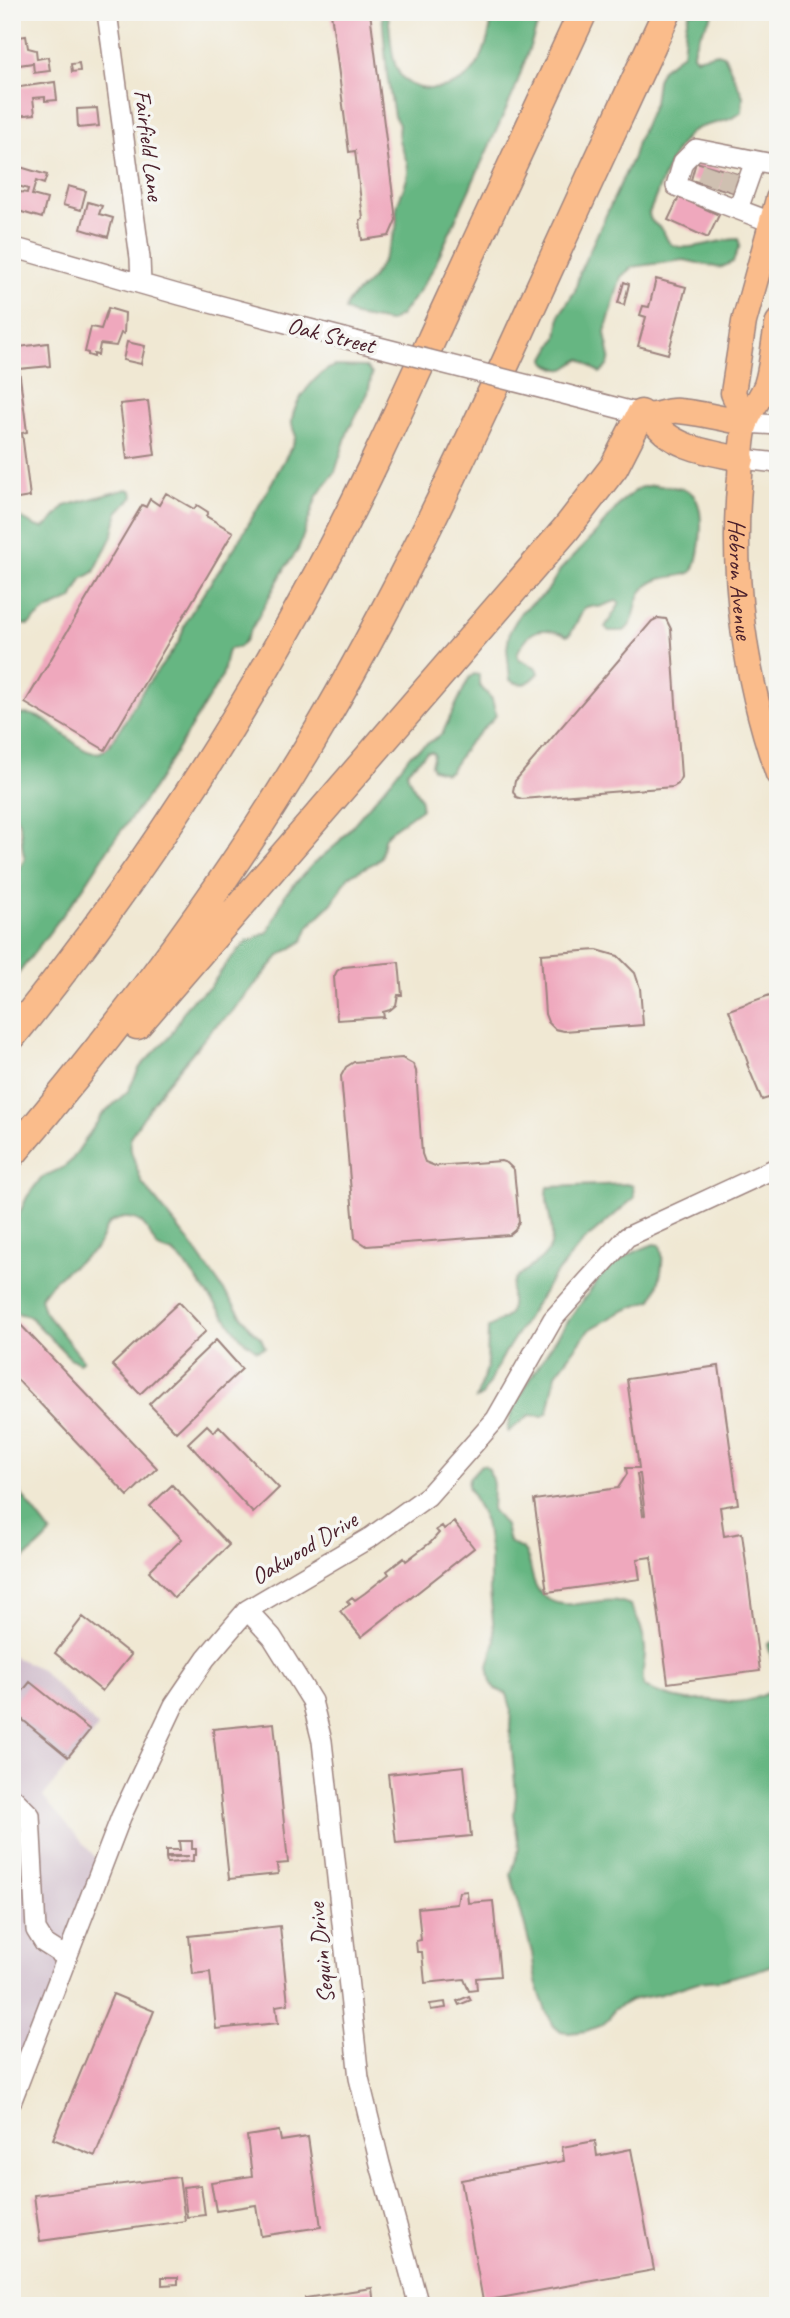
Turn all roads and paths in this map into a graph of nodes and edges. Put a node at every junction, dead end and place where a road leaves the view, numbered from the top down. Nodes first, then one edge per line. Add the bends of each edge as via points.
1 (107, 12) edge
2 (570, 12) edge
3 (583, 12) edge
4 (667, 12) edge
5 (559, 64) junction
6 (778, 166) edge
7 (774, 210) edge
8 (12, 247) edge
9 (141, 284) junction
10 (778, 322) edge
11 (646, 416) junction
12 (746, 423) junction
13 (778, 425) edge
14 (741, 458) junction
15 (778, 463) edge
16 (778, 774) edge
17 (12, 1036) edge
18 (59, 1098) junction
19 (12, 1154) edge
20 (778, 1167) edge
21 (247, 1610) junction
22 (12, 1797) edge
23 (66, 1957) junction
24 (12, 2100) edge
25 (419, 2306) edge

1 - 9 street, Fairfield Lane
2 - 5 highway
3 - 5 highway
4 - 18 highway via 462,457 352,670 228,872
5 - 17 highway via 371,470 298,612 174,816
6 - 7 street via 724,179
7 - 12 main road, Hebron Avenue via 742,331 733,393
8 - 9 street, Oak Street
9 - 11 street, Oak Street, bridge
10 - 12 main road, Hebron Avenue via 766,384
11 - 12 main road, Oak Street via 680,411
11 - 14 main road, Oak Street via 670,438
11 - 18 highway via 566,529 166,994 98,1065
12 - 13 street
12 - 14 main road, Hebron Avenue
14 - 15 street
14 - 16 main road, Hebron Avenue via 737,527 741,604 758,704
18 - 19 highway
20 - 21 street, Oakwood Drive via 627,1237 552,1319 496,1419 428,1496 371,1537
21 - 23 street, Oakwood Drive via 174,1705 121,1817
21 - 25 street, Sequin Drive via 272,1637 312,1700 323,1741 359,2078
22 - 23 street via 30,1815 36,1930 44,1943
23 - 24 street, Oakwood Drive

